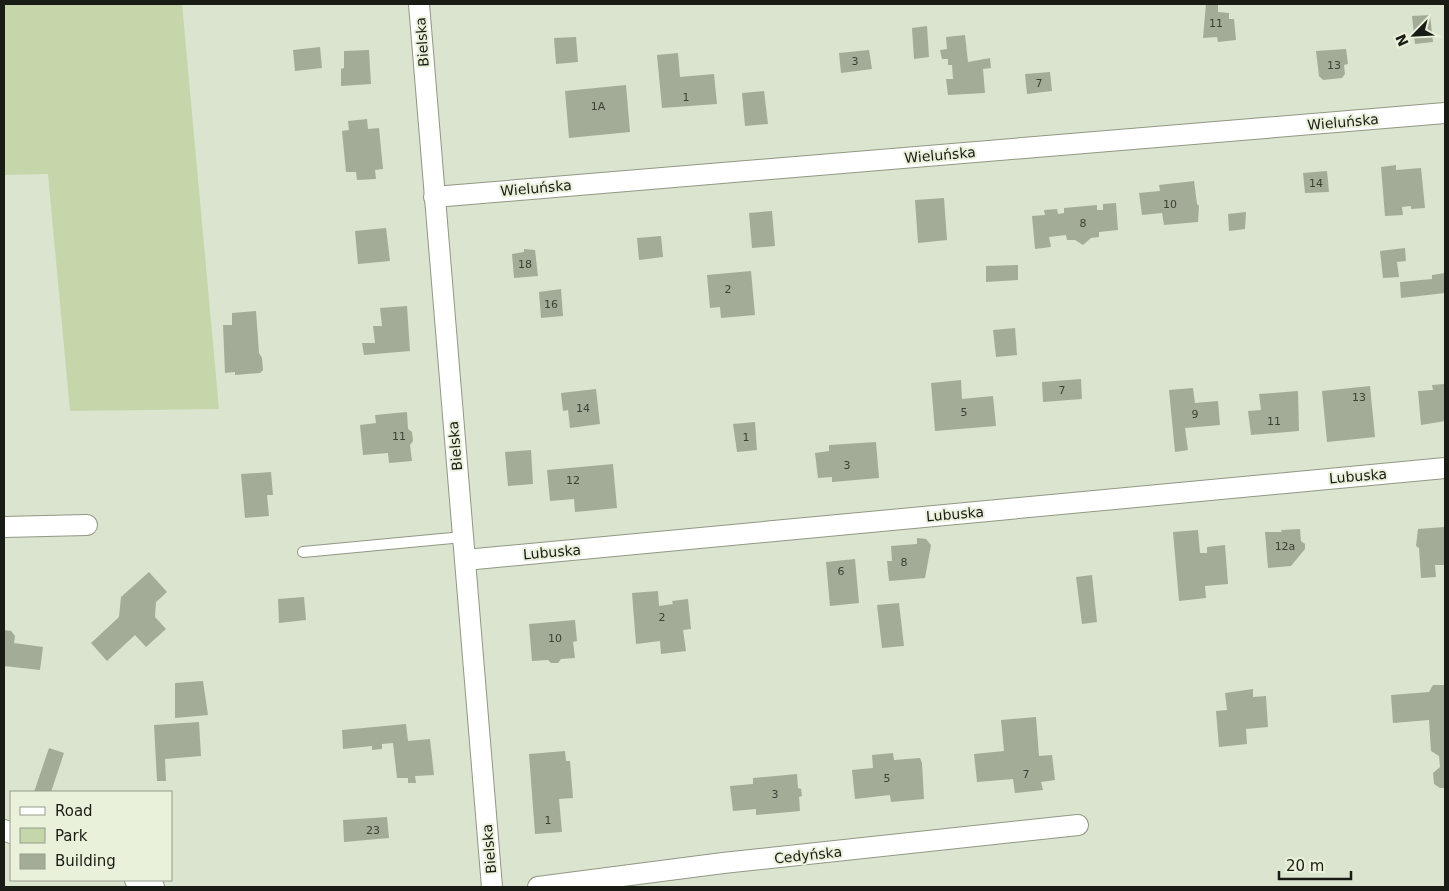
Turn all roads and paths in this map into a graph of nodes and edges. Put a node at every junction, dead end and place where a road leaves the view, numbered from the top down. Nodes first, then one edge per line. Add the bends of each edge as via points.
1 (419, 4) edge
2 (1445, 113) edge
3 (434, 197) junction
4 (1445, 468) edge
5 (87, 525) dead end
6 (4, 527) edge
7 (463, 537) junction
8 (303, 552) dead end
9 (465, 560) junction
10 (1078, 825) dead end
11 (138, 881) edge
12 (154, 887) edge
13 (492, 887) edge
14 (538, 887) edge

1 - 3 street, Bielska
2 - 3 street, Wieluńska
3 - 7 street, Bielska
4 - 9 street, Lubuska
5 - 6 street
7 - 8 lane
7 - 9 street, Bielska
9 - 13 street, Bielska
10 - 14 street, Cedyńska via 722,863
11 - 12 street

